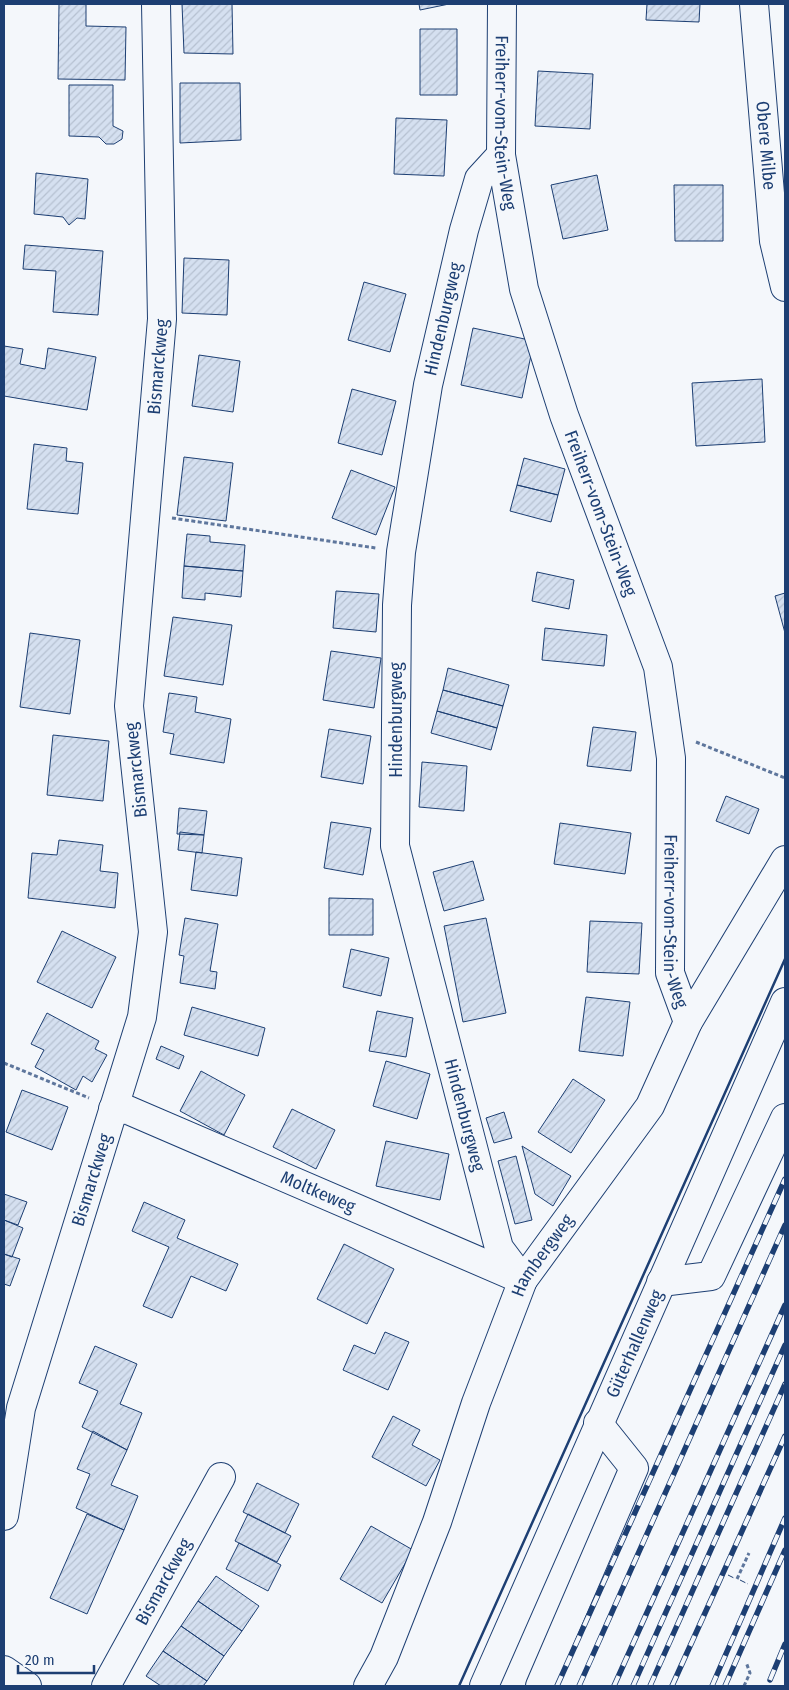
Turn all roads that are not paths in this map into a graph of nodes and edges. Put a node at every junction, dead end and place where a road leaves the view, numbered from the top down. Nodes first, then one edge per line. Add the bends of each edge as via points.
1 (156, 4) edge
2 (502, 4) edge
3 (754, 4) edge
4 (501, 155) junction
5 (785, 287) edge
6 (785, 860) edge
7 (785, 1002) edge
8 (688, 1022) junction
9 (113, 1109) junction
10 (785, 1118) edge
11 (523, 1280) junction
12 (661, 1282) junction
13 (13, 1402) edge
14 (598, 1423) junction
15 (222, 1477) dead end
16 (4, 1516) edge
17 (4, 1670) edge
18 (26, 1686) edge
19 (106, 1686) edge
20 (368, 1686) edge
21 (484, 1686) edge
22 (540, 1686) edge

1 - 9 street, Bismarckweg via 162,319 129,706 153,932 142,1017
2 - 4 street, Freiherr-vom-Stein-Weg
3 - 5 street, Obere Milbe via 774,241
4 - 8 street, Freiherr-vom-Stein-Weg via 524,289 564,415 658,667 671,758 670,972
4 - 11 street, Hindenburgweg via 479,179 464,230 428,385 401,552 397,605 395,846 499,1248
6 - 8 street, Hambergweg
7 - 12 street, Güterhallenweg
8 - 11 street, Hambergweg via 650,1106
9 - 11 street, Moltkeweg via 128,1110
9 - 13 street, Bismarckweg
10 - 12 street via 711,1276
11 - 20 street, Hambergweg via 476,1403 437,1522 384,1657
12 - 14 street, Güterhallenweg
13 - 16 street, Bismarckweg
14 - 21 street, Güterhallenweg
14 - 22 street via 634,1468
15 - 19 street, Bismarckweg
17 - 18 street

